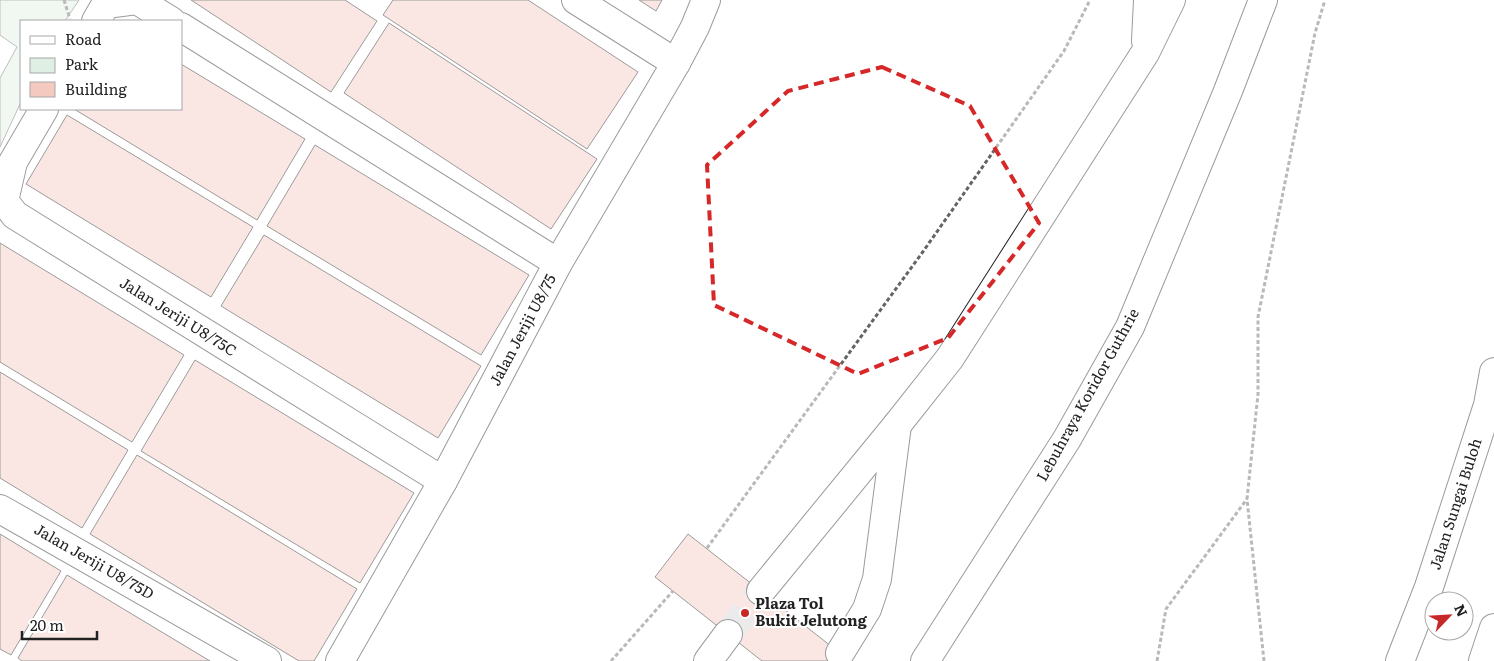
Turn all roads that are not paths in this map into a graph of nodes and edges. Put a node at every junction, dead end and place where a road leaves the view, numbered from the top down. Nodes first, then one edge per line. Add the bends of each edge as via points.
1 (576, 0) edge
2 (706, 0) edge
3 (1148, 0) edge
4 (1171, 0) edge
5 (1263, 0) edge
6 (97, 20) edge
7 (169, 20) edge
8 (182, 29) edge
9 (1145, 53) junction
10 (676, 63) junction
11 (43, 110) edge
12 (558, 263) junction
13 (1494, 372) edge
14 (897, 425) junction
15 (443, 482) junction
16 (0, 509) edge
17 (761, 591) tunnel mouth
18 (1494, 628) edge
19 (728, 634) tunnel mouth
20 (840, 653) dead end
21 (267, 661) edge
22 (340, 661) edge
23 (708, 661) edge
24 (925, 661) edge
25 (1400, 661) edge
26 (1482, 661) edge

1 - 10 main road
2 - 10 main road, Jalan Jeriji U8/75
3 - 9 main road
4 - 9 main road
5 - 24 main road, Lebuhraya Koridor Guthrie via 1130,326 1067,439
6 - 7 main road via 106,4 138,0
8 - 12 main road
9 - 14 main road via 950,358
10 - 12 main road, Jalan Jeriji U8/75
11 - 15 main road, Jalan Jeriji U8/75C via 13,162 4,201 15,215
12 - 15 main road, Jalan Jeriji U8/75
13 - 25 main road, Jalan Sungai Buloh via 1488,405 1429,587
14 - 17 main road
14 - 20 main road via 877,579 867,609
15 - 22 main road, Jalan Jeriji U8/75
16 - 21 main road, Jalan Jeriji U8/75D
18 - 26 main road
19 - 23 main road

